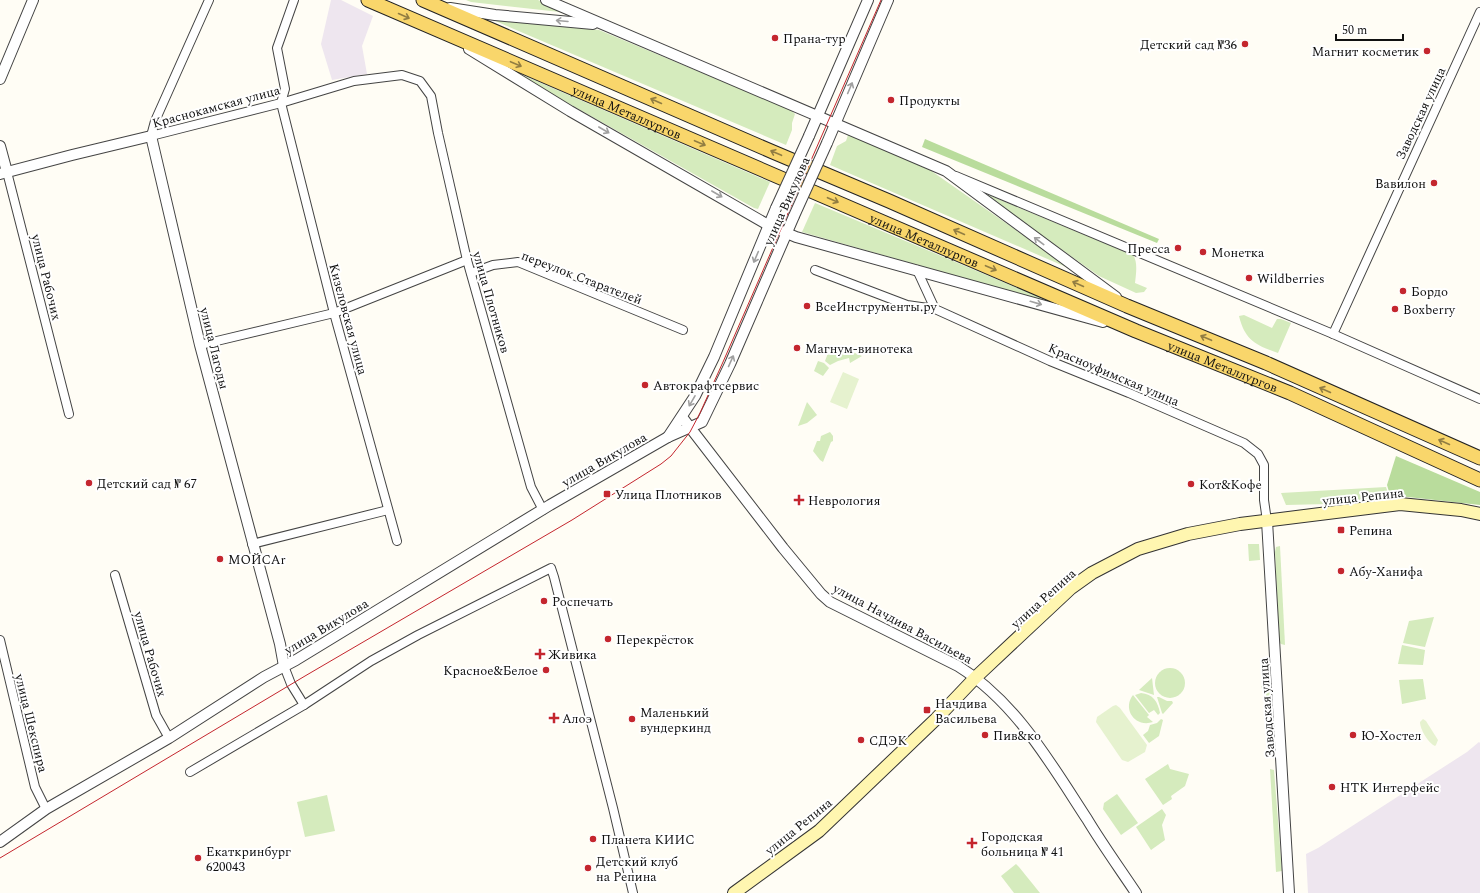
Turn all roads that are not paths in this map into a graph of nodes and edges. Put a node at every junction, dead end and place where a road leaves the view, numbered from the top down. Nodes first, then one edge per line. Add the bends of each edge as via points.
1 (33, 0) edge
2 (209, 0) edge
3 (294, 0) edge
4 (368, 0) edge
5 (423, 0) edge
6 (546, 0) edge
7 (868, 0) edge
8 (888, 0) edge
9 (437, 6) junction
10 (1480, 12) edge
11 (601, 24) junction
12 (442, 32) junction
13 (0, 79) edge
14 (431, 96) joint
15 (281, 103) junction
16 (818, 116) junction
17 (835, 124) junction
18 (151, 136) junction
19 (0, 146) edge
20 (946, 171) junction
21 (4, 173) edge
22 (770, 226) junction
23 (787, 233) junction
24 (467, 260) junction
25 (815, 270) dead end
26 (917, 270) junction
27 (471, 272) junction
28 (1127, 306) junction
29 (935, 309) junction
30 (334, 313) junction
31 (683, 330) dead end
32 (1136, 331) junction
33 (1333, 334) junction
34 (200, 345) junction
35 (1480, 399) edge
36 (69, 414) dead end
37 (682, 417) junction
38 (690, 428) junction
39 (668, 437) junction
40 (1480, 458) edge
41 (1480, 480) edge
42 (388, 510) junction
43 (543, 510) junction
44 (1480, 514) edge
45 (1267, 521) junction
46 (396, 541) dead end
47 (252, 544) junction
48 (115, 575) dead end
49 (0, 640) edge
50 (284, 666) junction
51 (976, 677) junction
52 (304, 705) junction
53 (169, 738) junction
54 (190, 772) dead end
55 (46, 810) junction
56 (0, 842) edge
57 (632, 893) edge
58 (734, 893) edge
59 (1136, 893) edge
60 (1289, 893) edge

1 - 13 street
2 - 18 street via 155,121
3 - 15 street via 277,48 285,89
4 -> 12 main road, улица Металлургов
5 - 9 main road, улица Металлургов
6 - 11 street
7 - 16 street, улица Викулова
17 -> 8 street, улица Викулова
11 -> 9 street via 495,15
28 -> 9 main road, улица Металлургов
10 - 33 street, Заводская улица
11 - 16 street
12 -> 22 street via 570,111
12 -> 32 main road, улица Металлургов
14 - 15 street, Краснокамская улица via 420,81 402,75 354,81
14 - 24 street, улица Плотников
15 - 18 street, Краснокамская улица
15 - 30 street, Кизеловская улица
16 - 17 street
16 - 22 street, улица Викулова, bridge
17 - 20 street
17 - 23 street, улица Викулова, bridge
18 - 21 street, Краснокамская улица
18 - 34 street, улица Лагоды
19 - 21 street, улица Рабочих
28 -> 20 street
20 - 33 street
21 - 36 street, улица Рабочих
22 - 23 street
22 -> 37 street, улица Викулова via 714,357
23 - 26 street
38 -> 23 street, улица Викулова via 702,422
24 - 27 street, улица Плотников
24 - 30 street
25 - 29 street, Красноуфимская улица via 907,305
26 - 29 street
26 -> 32 street
27 - 31 street, переулок Старателей via 493,265 518,262
27 - 43 street, улица Плотников via 531,487
40 -> 28 main road, улица Металлургов via 1266,363
29 - 45 street, Красноуфимская улица via 1244,443 1258,454 1264,465
30 - 34 street
30 - 42 street, Кизеловская улица
32 - 41 main road, улица Металлургов via 1290,394
33 - 35 street
34 - 47 street, улица Лагоды
37 - 38 street, улица Начдива Васильева
37 - 39 street, улица Викулова
38 - 39 street, улица Викулова
38 - 51 street, улица Начдива Васильева via 783,548 830,602
39 - 43 street, улица Викулова
42 - 46 street, Кизеловская улица
42 - 47 street
43 - 50 street, улица Викулова
44 - 45 main road, улица Репина via 1400,504
45 - 51 main road, улица Репина via 1188,534 1138,549 1092,573 1071,588
45 - 60 street, Заводская улица
47 - 50 street, улица Лагоды
48 - 53 street, улица Рабочих via 156,715
49 - 55 street, улица Шекспира via 35,787
50 - 52 street, улица Лагоды
50 - 53 street, улица Викулова
51 - 58 main road, улица Репина via 819,831
51 - 59 street, улица Начдива Васильева via 1018,719
52 - 54 street
52 - 57 street via 371,661 551,568 580,675
53 - 55 street, улица Викулова
55 - 56 street, улица Викулова

